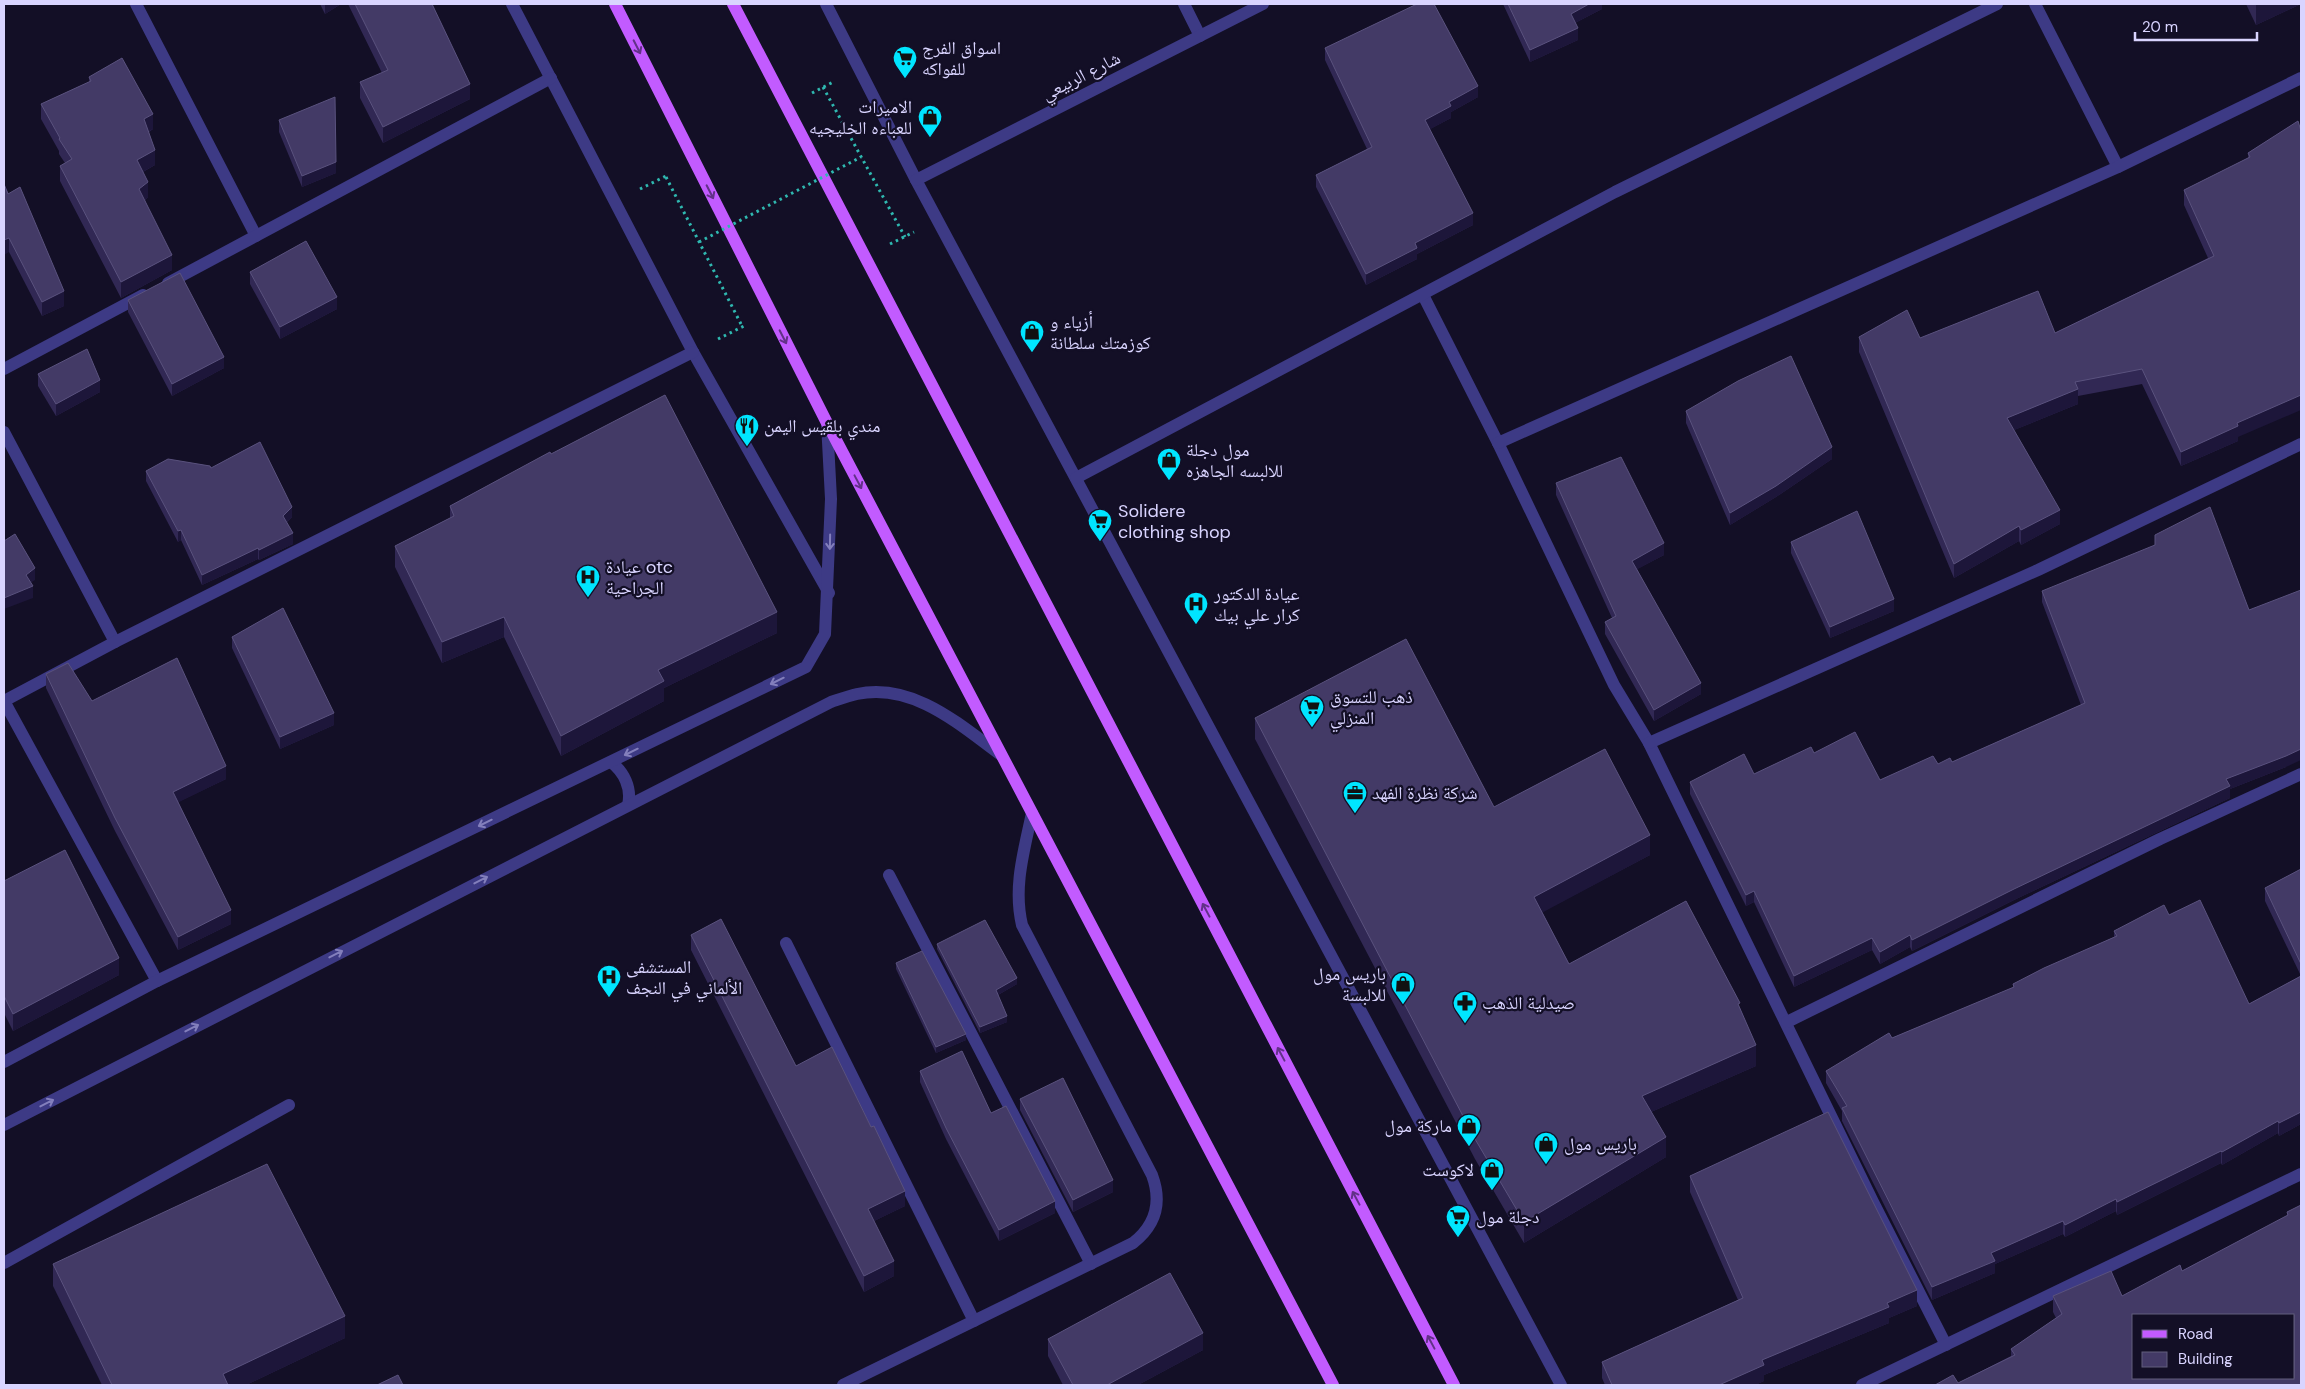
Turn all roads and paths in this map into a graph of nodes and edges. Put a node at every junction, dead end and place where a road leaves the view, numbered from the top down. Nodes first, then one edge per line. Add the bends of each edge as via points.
1 (136, 4) edge
2 (512, 4) edge
3 (615, 4) edge
4 (733, 4) edge
5 (826, 4) edge
6 (1184, 4) edge
7 (1263, 4) edge
8 (1997, 4) edge
9 (2035, 4) edge
10 (1200, 36) junction
11 (859, 68) junction
12 (551, 78) junction
13 (2301, 78) edge
14 (823, 87) junction
15 (787, 106) junction
16 (861, 157) junction
17 (695, 162) junction
18 (2118, 167) junction
19 (666, 177) junction
20 (916, 180) junction
21 (614, 201) junction
22 (937, 219) junction
23 (256, 236) junction
24 (905, 237) junction
25 (699, 242) junction
26 (866, 258) junction
27 (1423, 296) junction
28 (770, 312) junction
29 (742, 326) junction
30 (693, 352) junction
31 (4, 369) edge
32 (827, 423) junction
33 (4, 432) edge
34 (1498, 443) junction
35 (2301, 444) edge
36 (1076, 478) junction
37 (829, 593) junction
38 (115, 642) junction
39 (4, 701) edge
40 (1649, 743) junction
41 (1001, 755) junction
42 (611, 762) junction
43 (2301, 774) edge
44 (628, 805) junction
45 (1032, 813) junction
46 (889, 875) dead end
47 (786, 943) dead end
48 (157, 981) junction
49 (1787, 1022) junction
50 (4, 1062) edge
51 (289, 1105) dead end
52 (4, 1125) edge
53 (2301, 1174) edge
54 (4, 1263) edge
55 (1091, 1264) junction
56 (974, 1321) junction
57 (1946, 1345) junction
58 (843, 1385) edge
59 (1334, 1385) edge
60 (1454, 1385) edge
61 (1561, 1385) edge
62 (1862, 1385) edge

1 - 23 street
2 - 12 street
3 -> 17 main road
4 - 15 main road
5 - 11 street
6 - 10 street
7 - 10 street, شارع الربيعي
8 - 27 street via 1615,192
9 - 18 street
10 - 20 street, شارع الربيعي
11 - 14 path
11 - 20 street
12 - 21 street
12 - 23 street
13 - 18 street
14 - 15 path
14 - 16 path
15 - 26 main road
16 - 24 path
16 - 25 path, bridge
17 - 19 path
17 -> 28 main road
18 - 34 street
19 - 21 path
19 - 25 path
20 - 22 street
21 - 30 street
22 - 24 path
22 - 36 street
23 - 31 street
24 - 26 path
25 - 29 path
60 -> 26 main road
27 - 34 street
27 - 36 street
28 - 29 path
28 -> 32 main road
29 - 30 path
30 - 37 street
30 - 38 street
32 -> 37 street via 831,499
32 -> 41 main road
33 - 38 street
34 - 40 street via 1614,685
35 - 40 street via 2038,570
36 - 61 street
37 -> 42 street via 825,634 806,667
38 - 39 street
39 - 48 street
40 - 49 street
41 - 44 street via 940,711 914,699 886,692 859,694 831,702
41 - 45 main road
42 - 44 street via 626,779
42 -> 48 street
43 - 49 street
52 -> 44 street
45 - 55 street via 1017,891 1022,926 1157,1187 1156,1213 1143,1235
45 - 59 main road
46 - 55 street
47 - 56 street
48 - 50 street
49 - 57 street via 1868,1193
51 - 54 street
53 - 57 street
55 - 56 street
56 - 58 street
57 - 62 street

